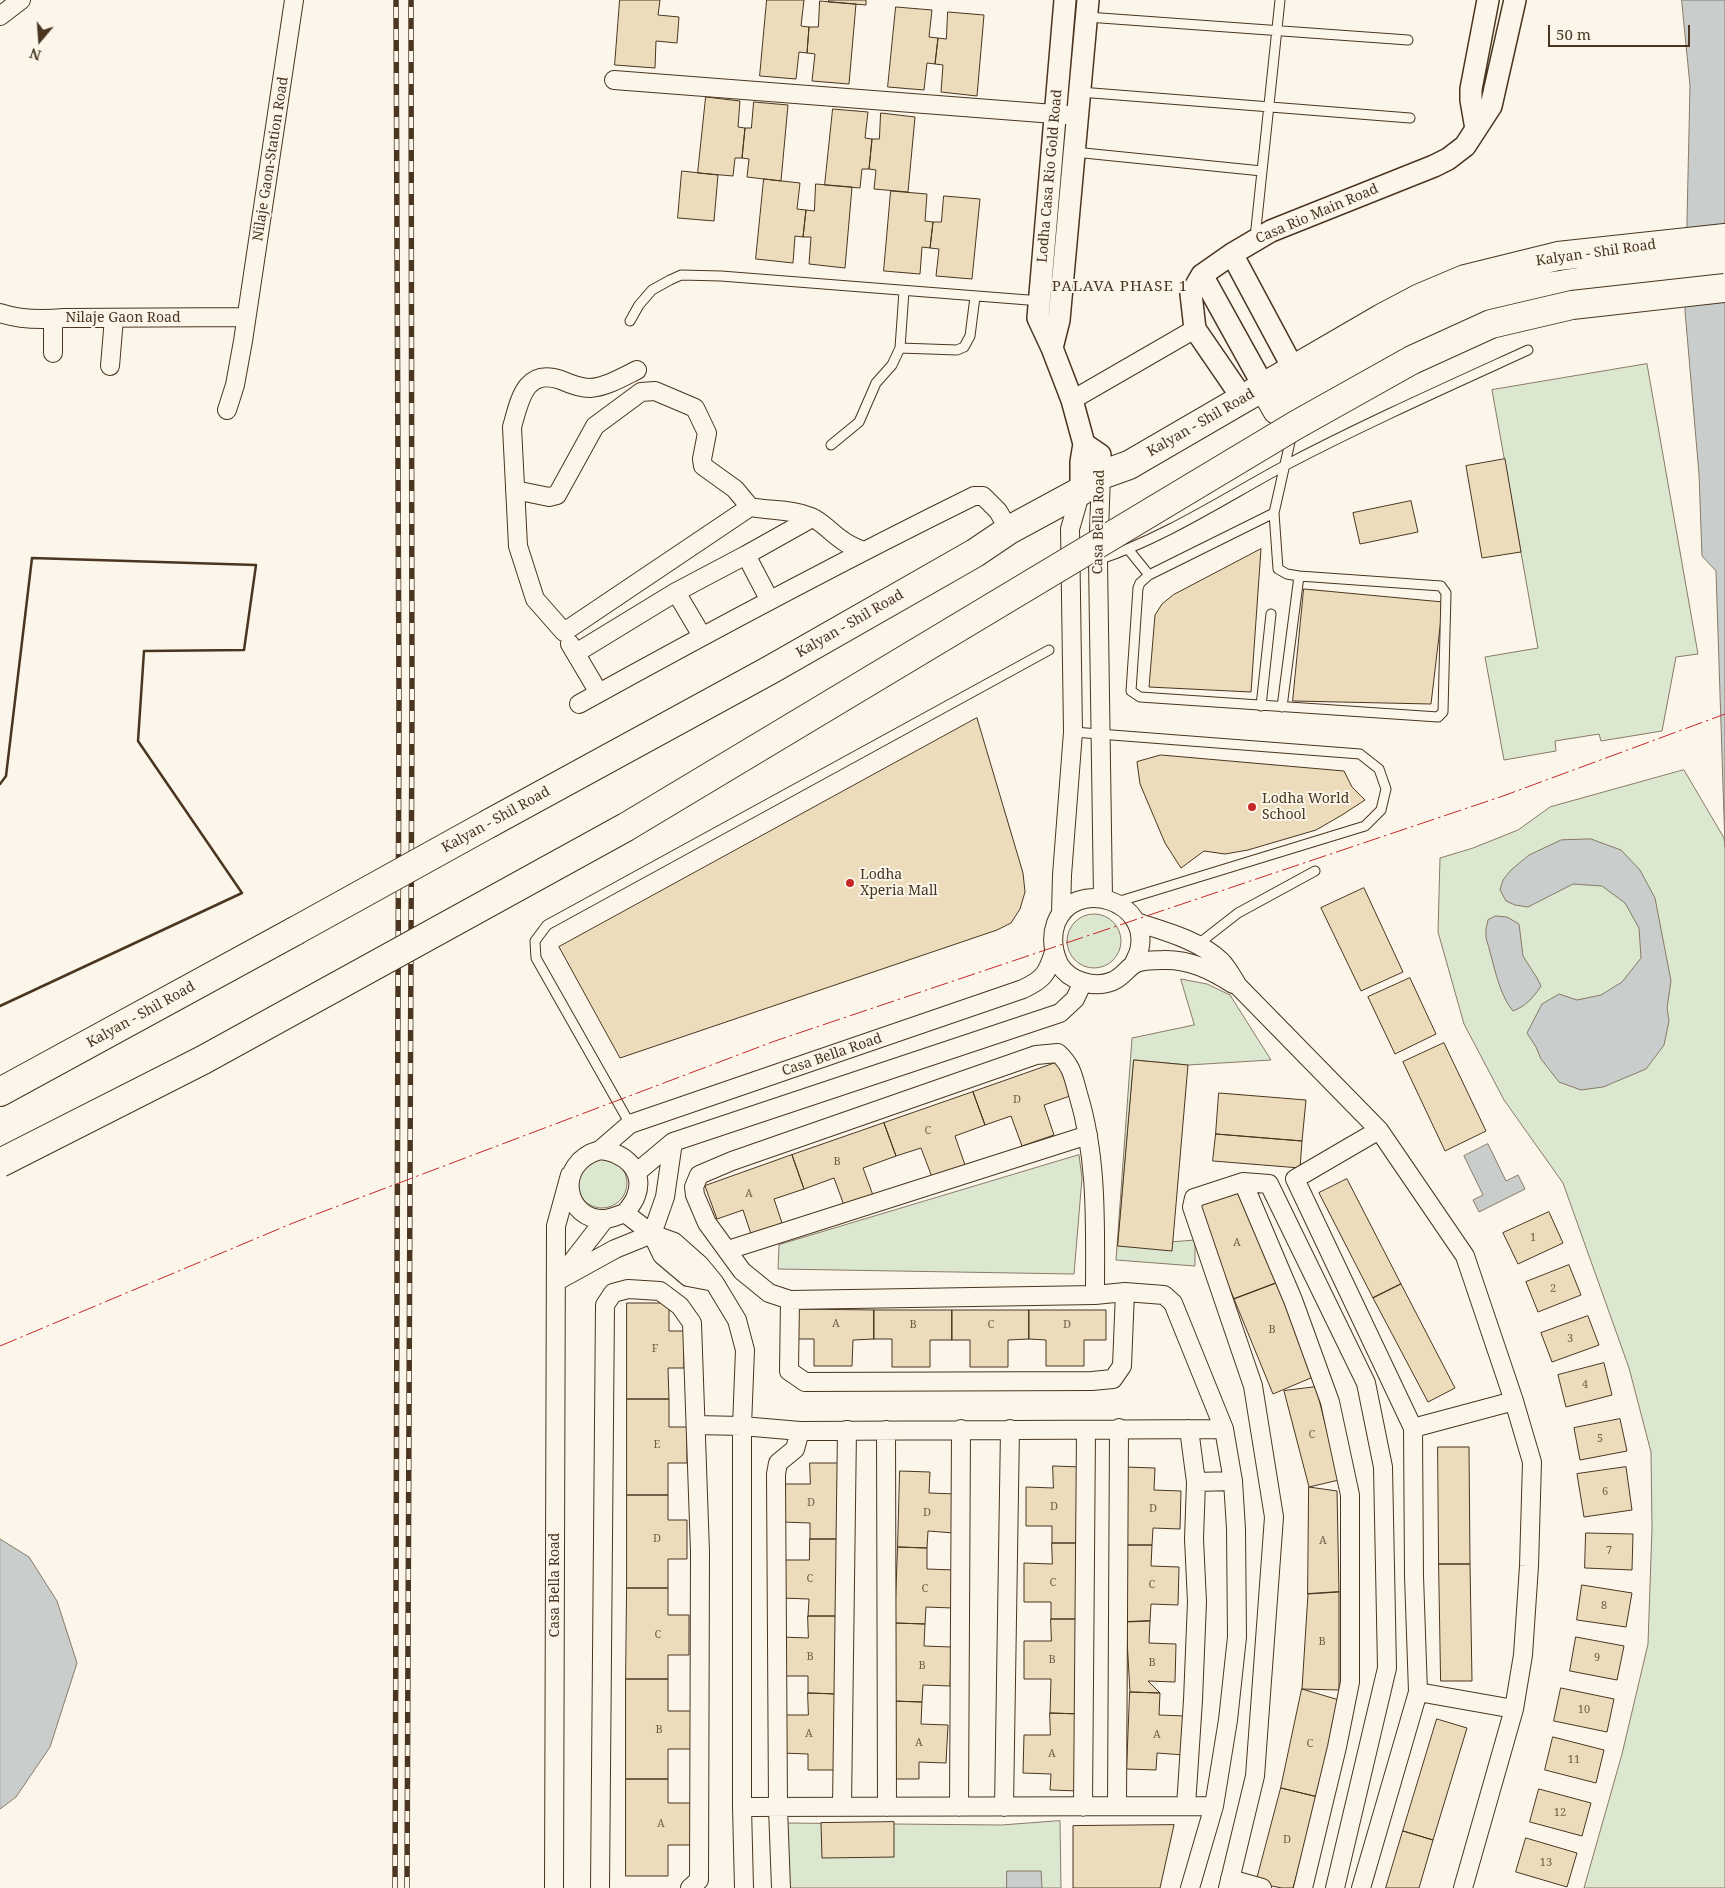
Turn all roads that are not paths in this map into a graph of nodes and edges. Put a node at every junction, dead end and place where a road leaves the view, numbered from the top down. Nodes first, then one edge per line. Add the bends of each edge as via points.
1 (22, 0) edge
2 (294, 0) edge
3 (1065, 0) edge
4 (1280, 0) edge
5 (1488, 0) edge
6 (1515, 0) edge
7 (1088, 8) edge
8 (0, 16) edge
9 (1277, 30) junction
10 (1408, 40) dead end
11 (614, 80) dead end
12 (1080, 92) junction
13 (1269, 107) junction
14 (1056, 114) junction
15 (1078, 116) junction
16 (1410, 118) dead end
17 (1476, 130) junction
18 (1074, 152) junction
19 (1262, 171) junction
20 (1725, 238) edge
21 (1254, 239) junction
22 (1232, 254) junction
23 (1725, 266) edge
24 (1202, 275) junction
25 (1725, 288) edge
26 (904, 291) junction
27 (975, 297) junction
28 (1039, 301) junction
29 (1061, 302) junction
30 (0, 314) edge
31 (246, 317) junction
32 (114, 318) junction
33 (53, 319) junction
34 (630, 321) dead end
35 (1195, 329) junction
36 (900, 348) junction
37 (1052, 348) junction
38 (1528, 350) dead end
39 (53, 353) dead end
40 (110, 366) dead end
41 (1294, 368) junction
42 (637, 370) dead end
43 (1072, 400) junction
44 (1283, 405) junction
45 (227, 410) dead end
46 (1084, 444) joint
47 (831, 445) dead end
48 (1286, 465) junction
49 (1091, 483) junction
50 (515, 490) junction
51 (750, 507) junction
52 (1274, 513) junction
53 (812, 518) junction
54 (1008, 530) junction
55 (1128, 549) junction
56 (863, 550) junction
57 (746, 555) junction
58 (1098, 560) junction
59 (1150, 575) junction
60 (1299, 576) junction
61 (676, 592) junction
62 (769, 600) junction
63 (1271, 614) dead end
64 (564, 632) junction
65 (702, 636) junction
66 (1049, 650) dead end
67 (576, 653) junction
68 (599, 693) junction
69 (579, 704) dead end
70 (1261, 706) junction
71 (1282, 707) junction
72 (1073, 732) junction
73 (1099, 734) junction
74 (1315, 871) dead end
75 (1109, 900) junction
76 (1062, 913) junction
77 (1136, 922) junction
78 (1197, 945) junction
79 (1054, 952) junction
80 (1133, 965) junction
81 (1083, 982) junction
82 (1238, 986) junction
83 (0, 1092) edge
84 (630, 1124) junction
85 (1379, 1130) junction
86 (1088, 1136) junction
87 (673, 1142) junction
88 (600, 1150) junction
89 (0, 1163) edge
90 (636, 1173) junction
91 (570, 1176) junction
92 (1243, 1182) junction
93 (625, 1213) junction
94 (605, 1219) junction
95 (652, 1234) junction
96 (728, 1250) junction
97 (557, 1281) junction
98 (1125, 1292) junction
99 (1095, 1296) junction
100 (790, 1300) junction
101 (1514, 1401) junction
102 (696, 1426) junction
103 (742, 1426) junction
104 (1119, 1428) junction
105 (1413, 1428) junction
106 (961, 1429) junction
107 (1010, 1429) junction
108 (1189, 1429) junction
109 (1224, 1429) junction
110 (848, 1430) junction
111 (886, 1430) junction
112 (1086, 1430) junction
113 (800, 1431) junction
114 (1233, 1481) junction
115 (1196, 1482) junction
116 (1418, 1692) junction
117 (1514, 1709) junction
118 (1117, 1806) junction
119 (1186, 1806) junction
120 (1214, 1806) junction
121 (742, 1807) junction
122 (842, 1807) junction
123 (887, 1807) junction
124 (959, 1807) junction
125 (1004, 1807) junction
126 (1083, 1807) junction
127 (778, 1808) junction
128 (1229, 1884) edge
129 (554, 1888) edge
130 (600, 1888) edge
131 (690, 1888) edge
132 (744, 1888) edge
133 (781, 1888) edge
134 (1190, 1888) edge
135 (1262, 1888) edge
136 (1303, 1888) edge
137 (1335, 1888) edge
138 (1361, 1888) edge
139 (1463, 1888) edge

1 - 8 street
2 - 31 street, Nilaje Gaon-Station Road
3 - 14 street, Lodha Casa Rio Gold Road
4 - 9 lane
5 - 17 street via 1471,88
6 - 17 street, Casa Rio Main Road via 1491,106
7 - 9 lane
7 - 12 street, Lodha Casa Rio Gold Road
9 - 10 lane
9 - 13 lane
11 - 14 street
12 - 13 lane
12 - 15 street, Lodha Casa Rio Gold Road
13 - 16 lane
13 - 19 lane
14 - 15 street
14 - 28 street, Lodha Casa Rio Gold Road
15 - 18 street, Lodha Casa Rio Gold Road
17 - 21 street, Casa Rio Main Road via 1465,146 1448,159
18 - 19 lane
18 - 29 street, Lodha Casa Rio Gold Road
19 - 21 lane
20 - 41 main road, Kalyan - Shil Road via 1592,251 1525,263 1465,279 1420,298
21 - 22 street, Casa Rio Main Road
22 - 24 street, Casa Rio Main Road
22 - 41 street
23 - 44 main road, Kalyan - Shil Road via 1532,289 1474,305 1395,341
24 - 35 street, Casa Rio Main Road via 1191,294
24 - 44 street
25 - 89 main road, bridge via 1572,305 1491,324 1412,360 1296,425 626,827 203,1060
26 - 27 lane
26 - 34 lane via 681,275 652,290
26 - 36 lane
27 - 28 lane
27 - 36 lane via 970,336 964,347 957,350
28 - 29 lane
28 - 37 street, Lodha Casa Rio Gold Road via 1038,318
29 - 37 street, Lodha Casa Rio Gold Road
30 - 33 street, Nilaje Gaon Road
31 - 32 street, Nilaje Gaon Road
31 - 45 street, Nilaje Gaon-Station Road via 235,385
32 - 33 street, Nilaje Gaon Road
32 - 40 street
33 - 39 street
35 - 43 street
35 - 44 street, Casa Rio Main Road
36 - 47 lane via 892,364 876,382 859,422
37 - 43 street, Lodha Casa Rio Gold Road
38 - 48 lane
41 - 44 main road, Kalyan - Shil Road
42 - 50 street via 590,388 549,376 536,378 528,385 512,427
43 - 46 street, Lodha Casa Rio Gold Road
44 - 48 lane
44 - 49 main road, Kalyan - Shil Road
46 - 49 street, Casa Bella Road via 1081,462
48 - 52 lane
48 - 55 lane
49 - 54 main road, Kalyan - Shil Road
49 - 58 street, Casa Bella Road
49 - 72 street, Casa Bella Road via 1070,529
50 - 51 street via 548,497 557,495 594,426 641,392 655,391 695,408 708,433 703,466 736,489
50 - 64 street via 518,546 535,599
51 - 53 street
51 - 64 street
52 - 59 lane
52 - 60 lane via 1278,569
53 - 56 street via 842,541
53 - 57 street
54 - 56 street via 998,511 983,496 974,496
54 - 83 main road, Kalyan - Shil Road, bridge via 975,553 770,670
55 - 58 lane
55 - 59 lane
56 - 62 street
57 - 61 street
57 - 62 street
58 - 73 street, Casa Bella Road
59 - 70 lane via 1138,588 1131,691 1140,697
60 - 71 lane
60 - 71 lane via 1440,586 1446,593 1443,712 1438,717
61 - 65 street
61 - 67 street
62 - 65 street
63 - 70 lane
64 - 67 street
65 - 68 street
66 - 84 lane via 546,925 535,941 536,958
67 - 68 street
68 - 69 street
70 - 71 lane
72 - 73 lane
72 - 76 street, Casa Bella Road
73 - 75 street, Casa Bella Road
73 - 75 lane via 1360,754 1379,769 1386,789 1381,810 1365,826
74 - 78 lane via 1238,913
75 - 76 street via 1088,898 1074,903
75 - 77 street via 1128,911
76 - 79 street, Casa Bella Road via 1053,938
77 - 78 street
77 - 80 street via 1140,936 1139,951
78 - 82 street via 1222,962
79 - 81 street via 1060,966
79 - 84 street, Casa Bella Road via 1049,969 1039,981 1005,996
80 - 81 street via 1112,982
80 - 82 street via 1163,960 1190,962
81 - 87 street via 1076,999 1060,1013
82 - 85 street
84 - 88 street, Casa Bella Road
85 - 101 street via 1465,1256
85 - 105 street via 1295,1180
86 - 96 street
86 - 96 street via 1068,1063 1058,1053 1036,1054 699,1175 694,1187 695,1195 707,1223
86 - 99 street via 1094,1179
87 - 90 street
87 - 95 street via 664,1197
88 - 90 street via 622,1155
88 - 91 street, Casa Bella Road via 581,1158
90 - 93 street via 638,1190
91 - 94 street via 571,1197 577,1206 590,1216
91 - 97 street, Casa Bella Road via 556,1226
92 - 128 street via 1194,1198 1192,1207 1253,1386 1274,1517 1255,1776
92 - 136 street via 1293,1300 1330,1402 1350,1495 1350,1682
92 - 137 street via 1268,1184 1277,1201 1366,1384 1383,1467 1387,1668
93 - 94 street
93 - 95 street
94 - 97 street
95 - 97 street via 615,1249
95 - 103 street via 662,1255 688,1277 714,1282 736,1320 745,1350
96 - 100 street via 742,1270 762,1287
97 - 129 street, Casa Bella Road
98 - 99 street
98 - 100 street via 1122,1366 1112,1379 1092,1381 805,1382 789,1371
98 - 109 street via 1164,1295 1173,1303
99 - 100 street
101 - 105 street
101 - 117 street via 1532,1462 1523,1655
102 - 103 street
102 - 130 street via 692,1324 680,1306 660,1291 628,1289 613,1293 605,1305
102 - 131 street via 700,1552 699,1880
103 - 113 street
103 - 121 street
104 - 108 street
104 - 112 street
104 - 118 street
105 - 116 street
106 - 107 street
106 - 111 street
106 - 124 street
107 - 112 street
107 - 125 street
108 - 109 street
108 - 115 street
109 - 114 street
110 - 111 street
110 - 113 street
110 - 122 street
111 - 123 street
112 - 126 street
113 - 127 street via 795,1449 778,1463 776,1474
114 - 115 street
114 - 120 street via 1237,1637
115 - 119 street via 1197,1602
116 - 117 street
116 - 138 street
117 - 139 street
118 - 119 street
118 - 126 street
119 - 120 street
120 - 134 street
121 - 127 street
121 - 132 street
122 - 123 street
122 - 127 street
123 - 124 street
124 - 125 street
125 - 126 street
127 - 133 street
128 - 135 street

